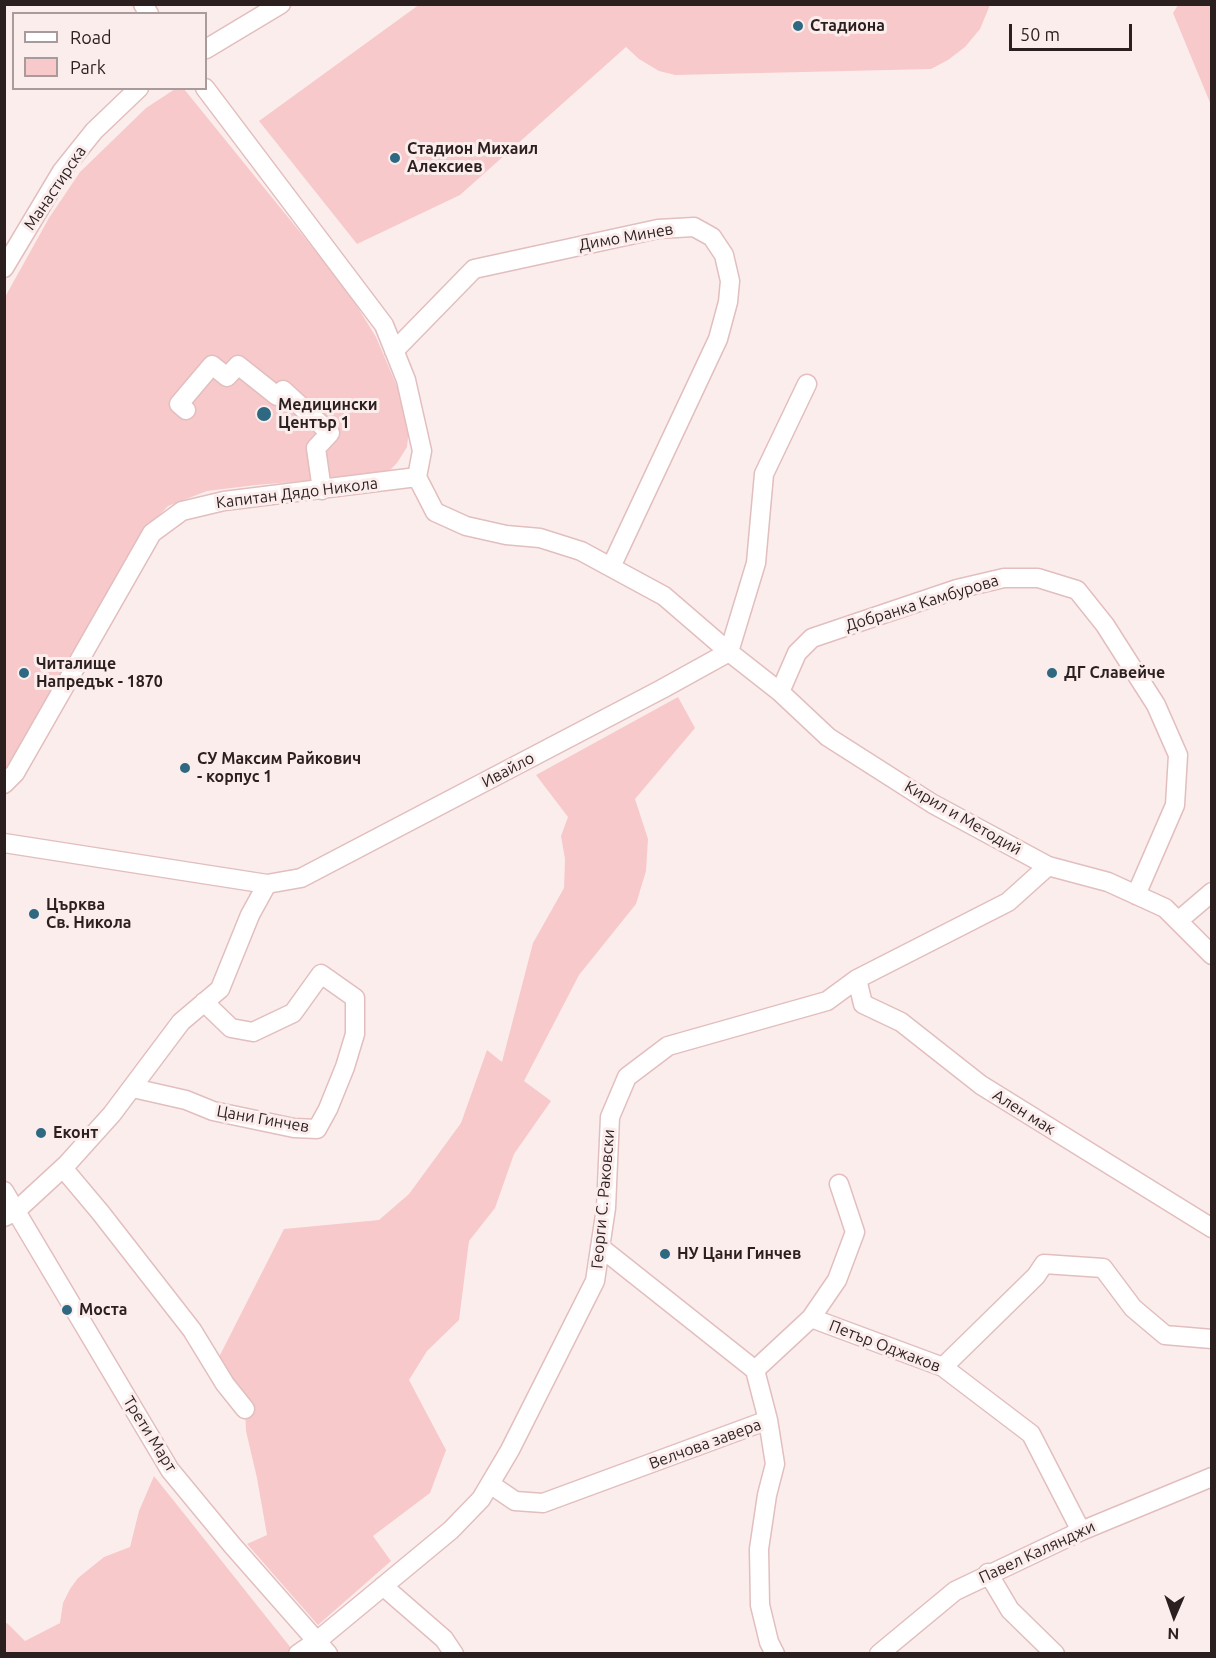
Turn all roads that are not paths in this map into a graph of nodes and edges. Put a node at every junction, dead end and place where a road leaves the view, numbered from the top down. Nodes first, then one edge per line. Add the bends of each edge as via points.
1 (281, 4) edge
2 (207, 48) edge
3 (207, 89) edge
4 (137, 90) edge
5 (4, 268) edge
6 (394, 351) junction
7 (807, 384) dead end
8 (186, 410) dead end
9 (417, 477) junction
10 (322, 490) junction
11 (611, 567) junction
12 (729, 652) junction
13 (780, 692) junction
14 (4, 784) edge
15 (4, 843) edge
16 (1048, 866) junction
17 (267, 884) junction
18 (1212, 892) edge
19 (1136, 895) junction
20 (1178, 921) junction
21 (1212, 955) edge
22 (857, 979) junction
23 (204, 1002) junction
24 (133, 1088) junction
25 (63, 1168) junction
26 (839, 1184) dead end
27 (4, 1191) edge
28 (10, 1214) edge
29 (1212, 1228) edge
30 (600, 1247) junction
31 (811, 1318) junction
32 (1212, 1338) edge
33 (943, 1367) junction
34 (755, 1370) junction
35 (245, 1409) dead end
36 (768, 1420) junction
37 (1212, 1477) edge
38 (490, 1484) junction
39 (1081, 1531) junction
40 (988, 1573) junction
41 (383, 1586) junction
42 (322, 1647) edge
43 (298, 1653) edge
44 (454, 1653) edge
45 (775, 1653) edge
46 (879, 1653) edge
47 (1055, 1653) edge

1 - 2 street
3 - 6 street via 384,325
4 - 5 street, Манастирска via 94,131 62,171
6 - 9 street via 406,380 422,450
6 - 11 street, Димо Минев via 474,269 658,229 694,227 712,237 724,255 730,281 718,339
7 - 12 street via 764,474 756,563
8 - 10 street via 179,404 212,365 227,378 238,364 276,396 283,390 330,433 316,448
9 - 10 street, Капитан Дядо Никола
9 - 11 street via 435,512 466,526 540,538 581,551
10 - 14 street, Капитан Дядо Никола via 224,501 182,511 152,534 15,773
11 - 12 street via 664,596
12 - 13 street, Кирил и Методий
12 - 17 street, Ивайло via 328,865 301,878
13 - 16 street, Кирил и Методий via 828,737 933,804
13 - 19 street, Добранка Камбурова via 797,653 812,638 957,589 1004,578 1038,578 1077,590 1105,625 1156,705 1178,755 1175,805
15 - 17 street, Ивайло
16 - 19 street, Кирил и Методий via 1108,882
16 - 22 street, Георги С. Раковски via 1008,902
17 - 23 street via 220,989
18 - 20 street
19 - 20 street, Кирил и Методий via 1165,908
20 - 21 street, Кирил и Методий
22 - 29 street, Ален мак via 863,1004 901,1022 981,1085
22 - 30 street, Георги С. Раковски via 827,1001 668,1046 627,1077 610,1117
23 - 24 street via 181,1022
23 - 24 street, Цани Гинчев via 231,1028 253,1032 293,1013 321,974 355,998 355,1034 317,1129 213,1111 186,1100
24 - 25 street
25 - 28 street
25 - 35 street via 192,1330
26 - 31 street via 855,1232 837,1280
27 - 28 street, Трети Март
28 - 42 street, Трети Март via 170,1470
30 - 34 street
30 - 38 street, Георги С. Раковски via 596,1281
31 - 33 street, Петър Оджаков
31 - 34 street, Петър Оджаков
32 - 33 street via 1166,1335 1133,1308 1103,1268 1044,1264
33 - 39 street, Петър Оджаков via 1031,1434
34 - 36 street
36 - 38 street, Велчова завера via 543,1503 515,1501
36 - 45 street, Велчова завера via 775,1464 759,1549 760,1605
37 - 39 street, Павел Калянджи
38 - 41 street, Георги С. Раковски via 451,1530
39 - 40 street, Павел Калянджи
40 - 46 street, Павел Калянджи via 955,1591
40 - 47 street via 1010,1610
41 - 42 street, Георги С. Раковски
41 - 44 street via 444,1639
42 - 43 street, Георги С. Раковски

